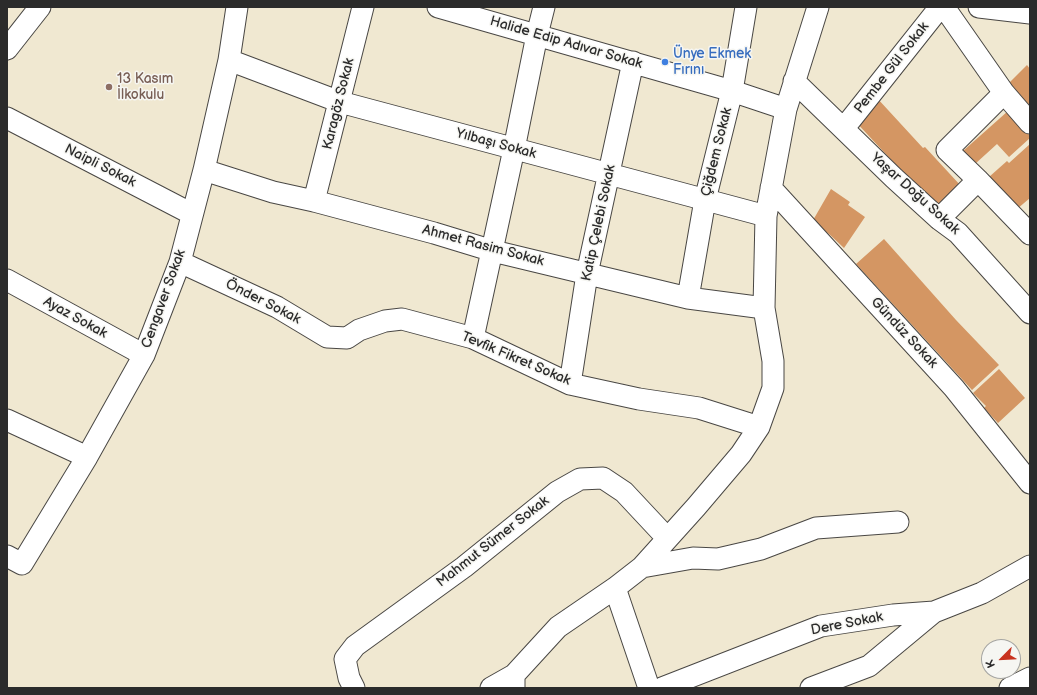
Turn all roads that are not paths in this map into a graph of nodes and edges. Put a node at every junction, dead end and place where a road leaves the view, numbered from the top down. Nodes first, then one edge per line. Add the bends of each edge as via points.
1 (40, 7) edge
2 (236, 7) edge
3 (364, 7) edge
4 (438, 7) edge
5 (544, 7) edge
6 (746, 7) edge
7 (818, 7) edge
8 (940, 7) edge
9 (944, 7) edge
10 (985, 7) edge
11 (1030, 13) edge
12 (536, 35) junction
13 (7, 49) edge
14 (229, 60) junction
15 (633, 62) junction
16 (794, 81) junction
17 (732, 91) junction
18 (1004, 93) junction
19 (340, 102) junction
20 (786, 109) junction
21 (7, 118) edge
22 (1030, 122) edge
23 (844, 128) junction
24 (514, 149) junction
25 (204, 170) junction
26 (609, 174) junction
27 (978, 180) junction
28 (771, 188) junction
29 (704, 200) junction
30 (314, 201) junction
31 (192, 214) junction
32 (766, 216) junction
33 (939, 219) junction
34 (1026, 221) edge
35 (493, 251) junction
36 (180, 262) junction
37 (587, 274) junction
38 (7, 280) edge
39 (688, 298) junction
40 (764, 308) junction
41 (1030, 313) edge
42 (346, 338) joint
43 (473, 338) junction
44 (144, 355) junction
45 (570, 384) junction
46 (7, 420) edge
47 (759, 427) junction
48 (87, 457) junction
49 (1030, 483) edge
50 (898, 522) dead end
51 (667, 538) junction
52 (15, 560) edge
53 (1030, 566) edge
54 (642, 567) junction
55 (614, 588) junction
56 (934, 612) junction
57 (1030, 678) edge
58 (514, 682) edge
59 (354, 688) edge
60 (491, 688) edge
61 (649, 688) edge
62 (662, 688) edge
63 (812, 688) edge
64 (1010, 688) edge

1 - 13 street
2 - 14 street, Cengaver Sokak
3 - 19 street, Karagöz Sokak
4 - 12 street, Halide Edip Adıvar Sokak
5 - 12 street
6 - 17 street, Çiğdem Sokak
7 - 16 street
8 - 23 street, Pembe Gül Sokak
9 - 18 street
10 - 11 street
12 - 15 street, Halide Edip Adıvar Sokak
12 - 24 street
14 - 19 street, Yılbaşı Sokak
14 - 25 street, Cengaver Sokak
15 - 17 street, Halide Edip Adıvar Sokak
15 - 26 street, Katip Çelebi Sokak
16 - 20 street
16 - 23 street, Yaşar Doğu Sokak
17 - 20 street, Halide Edip Adıvar Sokak
17 - 29 street, Çiğdem Sokak
18 - 22 street
18 - 27 street via 947,150
19 - 24 street, Yılbaşı Sokak
19 - 30 street, Karagöz Sokak
20 - 28 street
21 - 31 street, Naipli Sokak
23 - 33 street, Yaşar Doğu Sokak
24 - 26 street, Yılbaşı Sokak
24 - 35 street
25 - 30 street, Ahmet Rasim Sokak via 272,192
25 - 31 street, Cengaver Sokak
26 - 29 street, Yılbaşı Sokak
26 - 37 street, Katip Çelebi Sokak
27 - 33 street
27 - 34 street
28 - 32 street
28 - 49 street, Gündüz Sokak via 954,388
29 - 32 street, Yılbaşı Sokak
29 - 39 street, Çiğdem Sokak
30 - 35 street, Ahmet Rasim Sokak
31 - 36 street, Cengaver Sokak
32 - 40 street
33 - 41 street, Yaşar Doğu Sokak via 958,233
35 - 37 street, Ahmet Rasim Sokak
35 - 43 street
36 - 42 street, Önder Sokak via 277,307 326,337
36 - 44 street, Cengaver Sokak
37 - 39 street, Ahmet Rasim Sokak
37 - 45 street, Katip Çelebi Sokak
38 - 44 street, Ayaz Sokak
39 - 40 street, Ahmet Rasim Sokak
40 - 47 street via 773,360 773,388
42 - 43 street, Tevfik Fikret Sokak via 386,321 402,319
43 - 45 street, Tevfik Fikret Sokak
44 - 48 street, Cengaver Sokak
45 - 47 street, Tevfik Fikret Sokak via 639,400 699,408
46 - 48 street
47 - 51 street via 741,454
48 - 52 street, Cengaver Sokak
50 - 54 street via 816,528 761,549 718,559 692,558
51 - 54 street
51 - 59 street, Mahmut Sümer Sokak via 624,492 603,478 580,479 557,492 464,567 355,646 345,659
53 - 56 street, Dere Sokak via 982,593
54 - 55 street
55 - 58 street via 558,626
55 - 61 street
56 - 62 street, Dere Sokak via 893,615 821,626
56 - 63 street via 869,666
57 - 64 street
58 - 60 street

